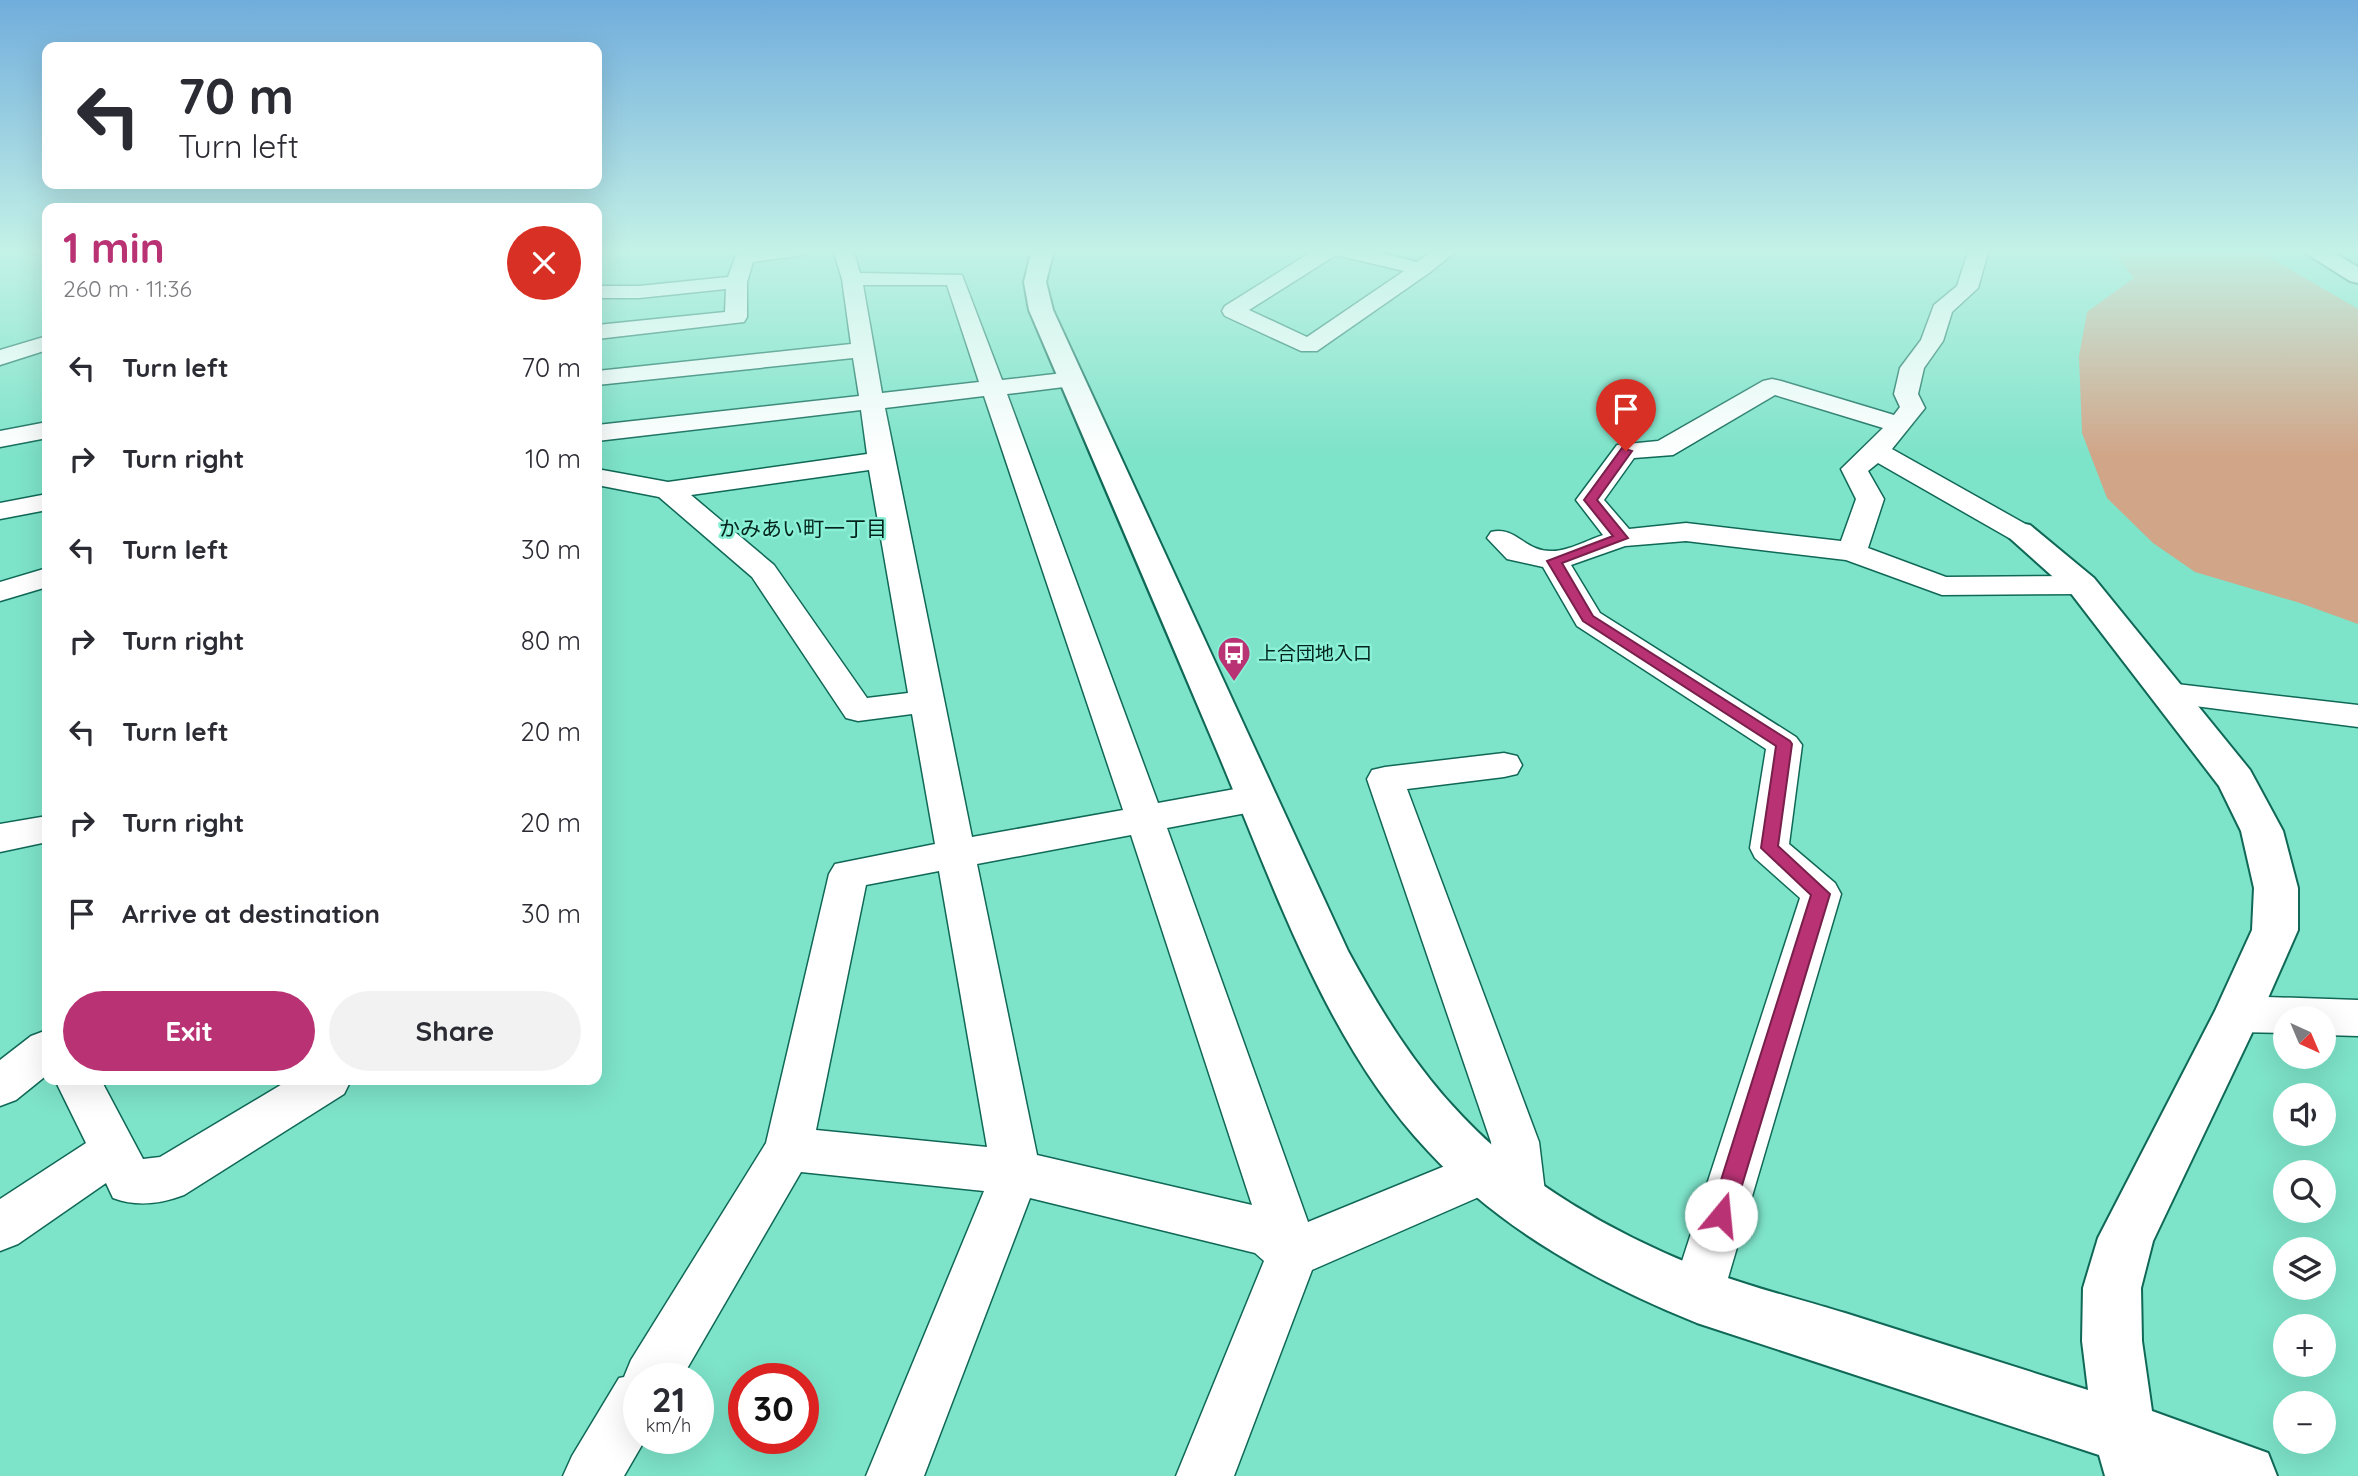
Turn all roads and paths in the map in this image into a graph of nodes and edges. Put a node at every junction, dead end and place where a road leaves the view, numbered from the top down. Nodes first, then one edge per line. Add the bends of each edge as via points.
1 (728, 318) edge
2 (858, 318) edge
3 (968, 318) edge
4 (1046, 318) edge
5 (1248, 318) edge
6 (1350, 318) edge
7 (1939, 318) edge
8 (602, 331) edge
9 (42, 345) edge
10 (863, 350) junction
11 (0, 358) edge
12 (602, 377) edge
13 (1072, 379) junction
14 (992, 388) junction
15 (871, 402) junction
16 (1899, 425) junction
17 (42, 431) edge
18 (602, 432) edge
19 (0, 439) edge
20 (1877, 451) junction
21 (881, 460) junction
22 (602, 478) edge
23 (668, 490) junction
24 (42, 503) edge
25 (0, 511) edge
26 (2019, 532) joint
27 (1501, 538) dead end
28 (1621, 538) junction
29 (1852, 552) junction
30 (1554, 561) junction
31 (42, 579) edge
32 (2082, 585) junction
33 (0, 592) edge
34 (2168, 694) junction
35 (928, 701) junction
36 (2358, 716) edge
37 (1504, 765) dead end
38 (1257, 798) junction
39 (1144, 819) junction
40 (42, 830) edge
41 (0, 838) edge
42 (957, 854) junction
43 (2238, 1014) junction
44 (2358, 1018) edge
45 (42, 1053) edge
46 (80, 1085) edge
47 (320, 1085) edge
48 (0, 1086) edge
49 (788, 1149) junction
50 (113, 1150) junction
51 (1016, 1172) junction
52 (1503, 1186) junction
53 (0, 1227) edge
54 (1293, 1253) junction
55 (1697, 1295) junction
56 (660, 1363) edge
57 (623, 1425) edge
58 (2130, 1454) edge
59 (592, 1476) edge
60 (895, 1476) edge
61 (1205, 1476) edge
62 (2245, 1476) edge

1 - 8 street
2 - 10 street
3 - 14 street
4 - 13 main road
5 - 6 street via 1308,346
7 - 16 street via 1932,341 1912,368 1906,394 1913,408
9 - 11 street
10 - 12 street
10 - 15 street
13 - 14 street
13 - 38 main road
14 - 15 street
14 - 39 street
15 - 18 street
15 - 21 street
16 - 20 street
16 - 28 street via 1772,386 1664,449 1626,451 1590,500
17 - 19 street
20 - 26 street
20 - 29 street via 1854,469 1870,499
21 - 23 street
21 - 35 street
22 - 23 street
23 - 35 street via 763,571 858,710
24 - 25 street
26 - 32 main road
27 - 30 street via 1517,553
28 - 29 street via 1686,532
28 - 30 street
29 - 32 street via 1942,586
30 - 55 street via 1588,618 1784,744 1769,848 1821,894
31 - 33 street
32 - 34 main road
34 - 36 street
34 - 43 main road via 2236,780 2262,831 2276,888 2275,930
35 - 42 street
37 - 52 street via 1385,779 1515,1142
38 - 39 street
38 - 52 main road via 1372,1037 1404,1087 1445,1134
39 - 42 street
39 - 54 street
40 - 41 street
42 - 49 street via 849,874
42 - 51 street
43 - 44 street
43 - 58 main road via 2126,1238 2112,1288 2112,1341
45 - 48 street
46 - 50 street
47 - 50 street via 167,1179 130,1182
49 - 51 street
49 - 56 street
50 - 53 street
51 - 54 street via 1269,1233
51 - 60 street
52 - 54 street
52 - 55 main road via 1584,1241
54 - 61 street
55 - 58 main road
57 - 59 street
58 - 62 main road

